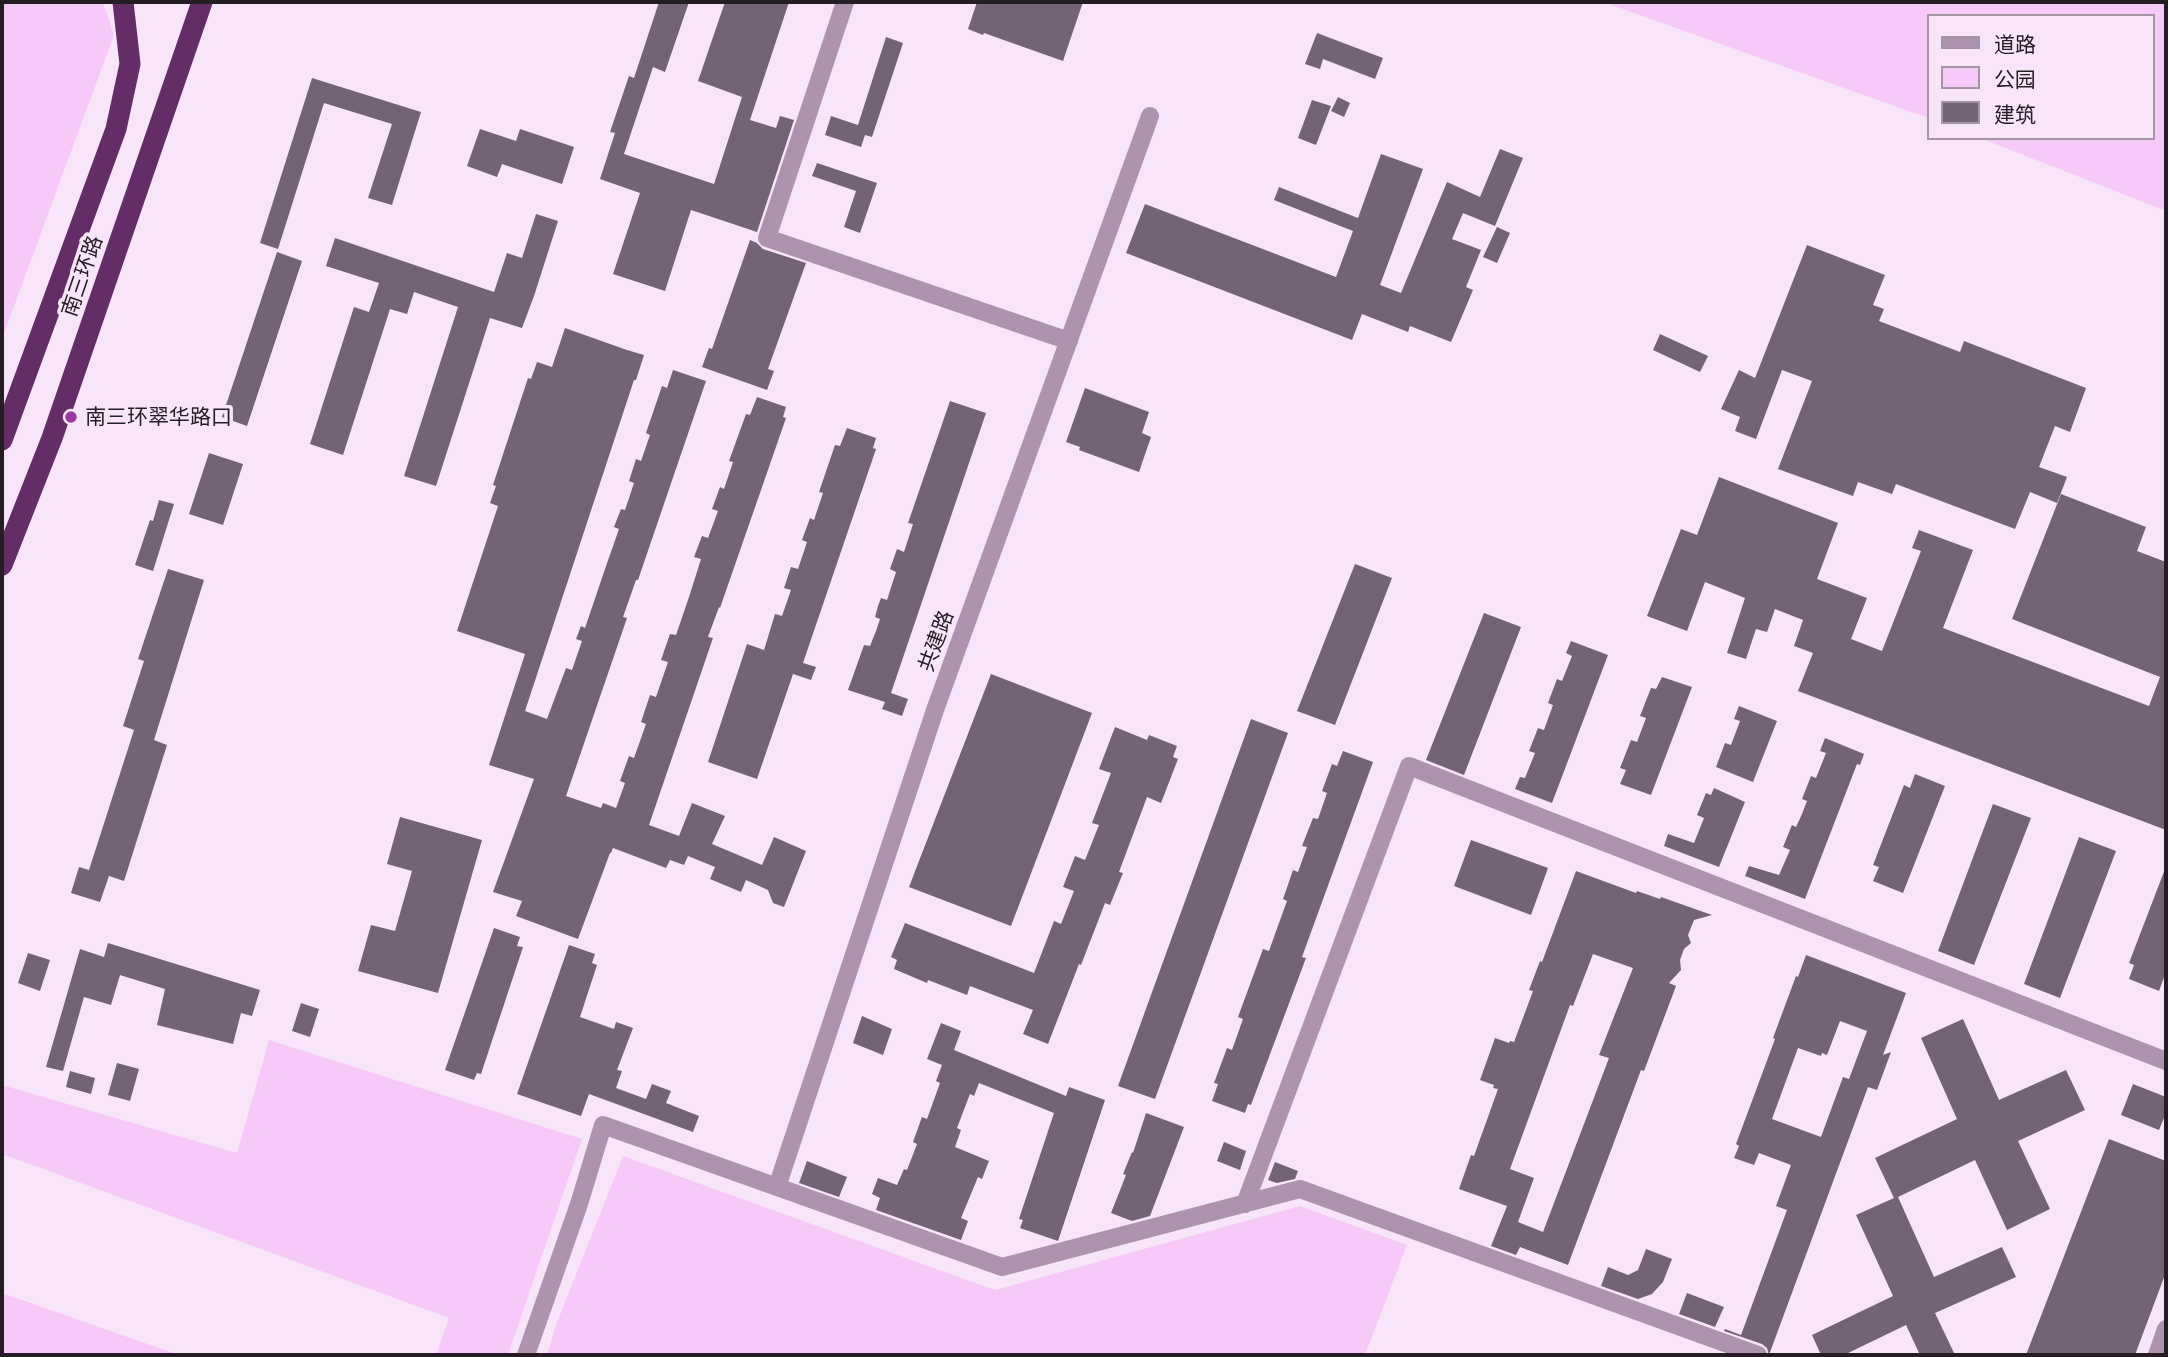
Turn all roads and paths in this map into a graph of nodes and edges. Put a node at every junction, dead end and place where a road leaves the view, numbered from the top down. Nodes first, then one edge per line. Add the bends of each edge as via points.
1 (123, 2) edge
2 (202, 2) edge
3 (845, 2) edge
4 (1150, 116) dead end
5 (1069, 341) junction
6 (2, 440) edge
7 (2, 565) edge
8 (2166, 1061) edge
9 (778, 1187) junction
10 (1245, 1204) junction
11 (2166, 1329) edge
12 (526, 1355) edge
13 (1758, 1355) edge
14 (2157, 1355) edge

1 - 6 highway, 南三环路 via 130,64 116,129
2 - 7 highway, 南三环路 via 52,438
3 - 5 street via 767,239
4 - 5 street, 共建路
5 - 9 street, 共建路 via 935,710
8 - 10 street via 1409,766
9 - 10 street via 1002,1267
9 - 12 street via 603,1125
10 - 13 street via 1300,1189
11 - 14 street

